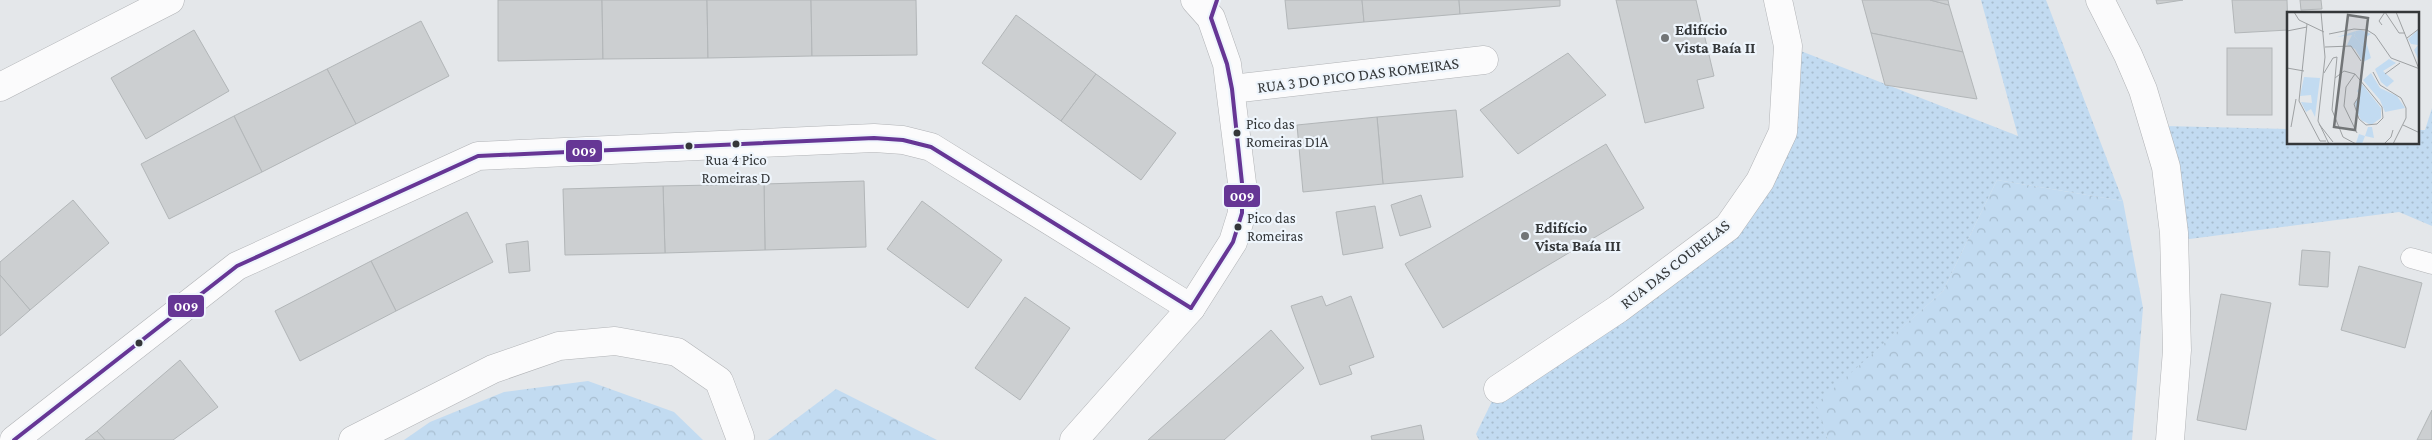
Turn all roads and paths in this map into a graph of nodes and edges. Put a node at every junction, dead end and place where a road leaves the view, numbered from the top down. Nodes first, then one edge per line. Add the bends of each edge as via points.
1 (170, 0) edge
2 (1778, 0) edge
3 (2100, 0) edge
4 (1208, 6) edge
5 (1484, 60) dead end
6 (0, 87) edge
7 (1232, 89) junction
8 (2411, 258) dead end
9 (2432, 264) edge
10 (1191, 308) junction
11 (1498, 389) dead end
12 (740, 437) dead end
13 (14, 440) edge
14 (354, 440) edge
15 (1074, 440) edge
16 (2170, 440) edge

1 - 6 street
2 - 11 street, RUA DAS COURELAS via 1788,46 1783,132 1760,181 1728,227 1618,309
3 - 16 street via 2143,90 2166,167 2174,233 2177,350
4 - 7 street
5 - 7 street, RUA 3 DO PICO DAS ROMEIRAS
7 - 10 street via 1242,213 1233,242
8 - 9 lane
10 - 13 street via 931,146 903,140 874,138 478,156 237,266
10 - 15 street
12 - 14 street via 719,381 677,352 614,341 559,346 493,369

